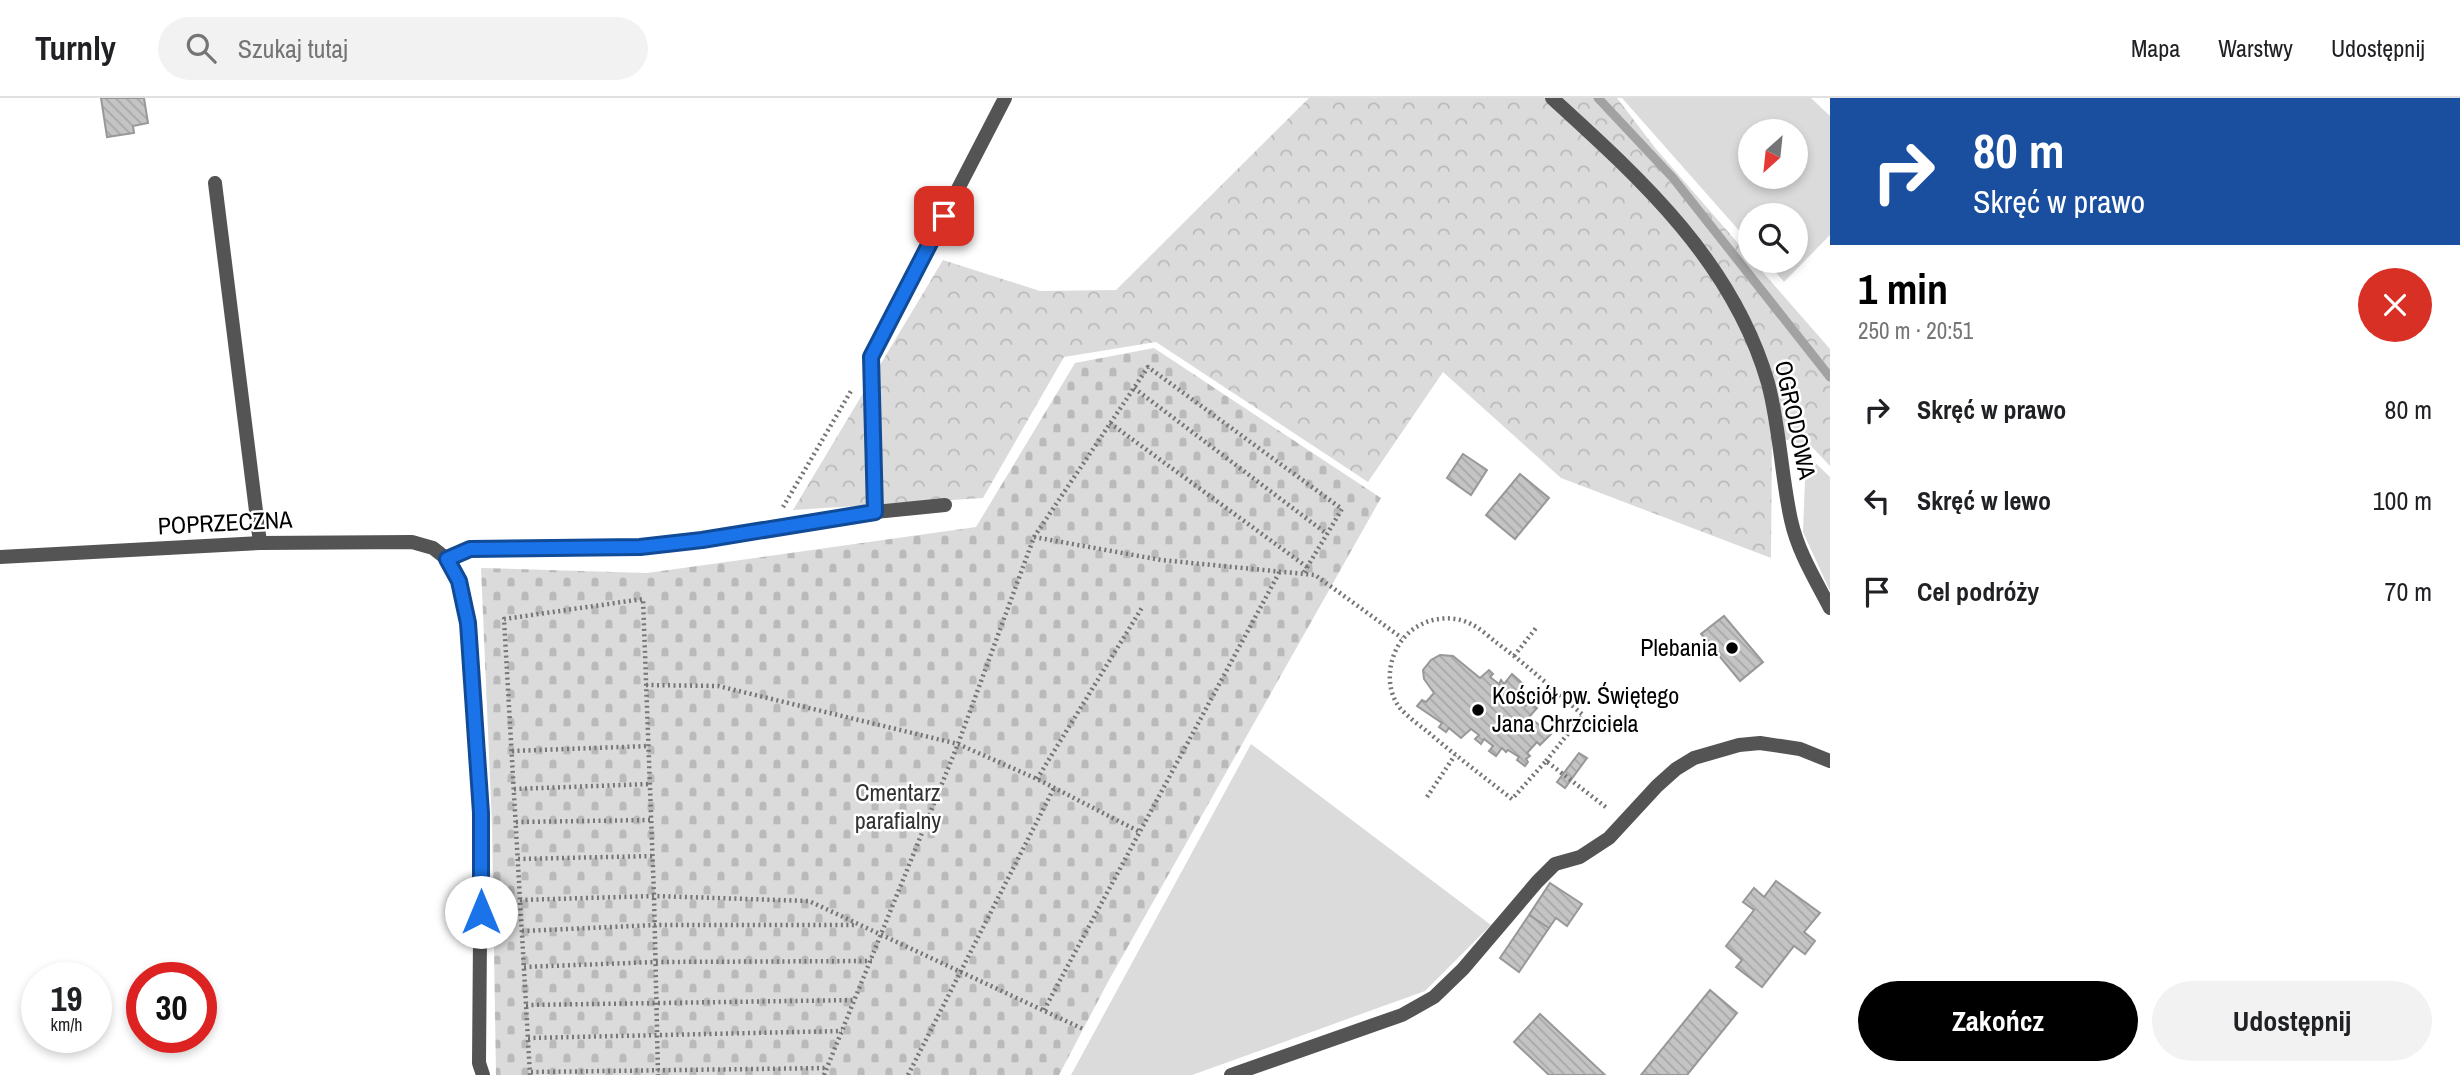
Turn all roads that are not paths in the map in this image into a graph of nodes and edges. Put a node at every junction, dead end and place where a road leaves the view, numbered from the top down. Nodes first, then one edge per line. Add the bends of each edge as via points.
1 (1005, 98) edge
2 (1552, 98) edge
3 (215, 183) dead end
4 (945, 505) dead end
5 (875, 512) junction
6 (260, 543) junction
7 (0, 557) edge
8 (447, 559) junction
9 (1830, 608) edge
10 (1830, 761) edge
11 (483, 1075) edge
12 (1231, 1075) edge

1 - 5 street via 871,357
2 - 9 street, OGRODOWA via 1668,210 1712,265 1735,304 1768,385 1791,521 1803,558
3 - 6 street
4 - 5 street
5 - 8 street via 640,547 470,549
6 - 7 street, POPRZECZNA
6 - 8 street, POPRZECZNA via 412,542 433,548
8 - 11 street via 459,581 468,623 481,813 479,1063
10 - 12 street via 1780,744 1739,744 1694,758 1676,769 1594,849 1555,864 1434,997 1402,1015

